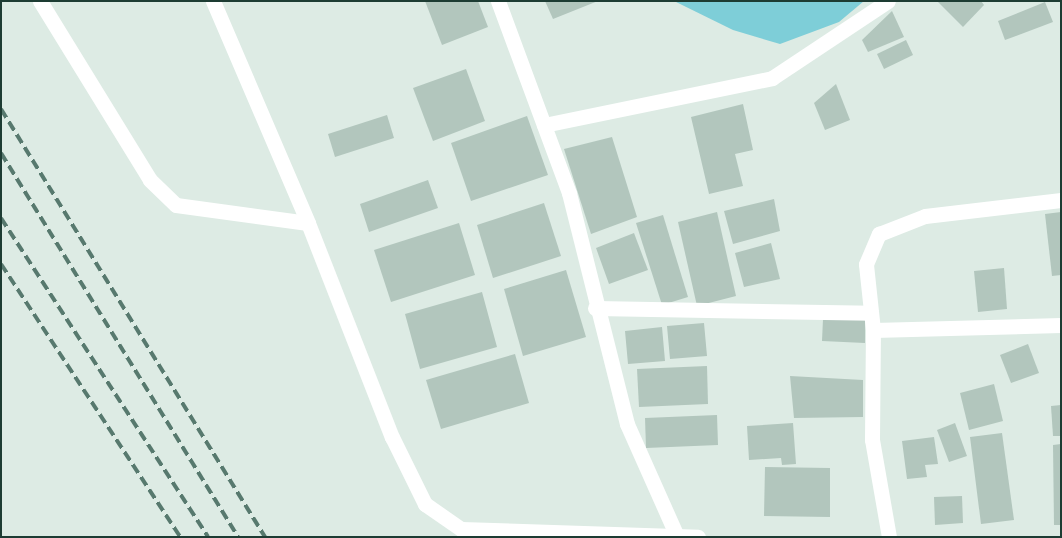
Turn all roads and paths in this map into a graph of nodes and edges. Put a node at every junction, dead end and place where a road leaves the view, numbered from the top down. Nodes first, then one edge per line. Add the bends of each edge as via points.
1 (40, 1) edge
2 (213, 1) edge
3 (498, 1) edge
4 (888, 1) edge
5 (544, 125) junction
6 (1061, 200) edge
7 (308, 223) junction
8 (595, 308) junction
9 (871, 313) junction
10 (1061, 325) edge
11 (873, 330) junction
12 (676, 534) junction
13 (698, 537) edge
14 (889, 537) edge

1 - 7 street via 150,180 176,204
2 - 7 street
3 - 5 street
4 - 5 street via 772,78
5 - 8 street via 569,193
6 - 9 street via 926,216 880,234 866,264
7 - 12 street via 392,437 425,504 461,528
8 - 9 street
8 - 12 street via 627,424
9 - 11 street
10 - 11 street
11 - 14 street via 872,440
12 - 13 street

